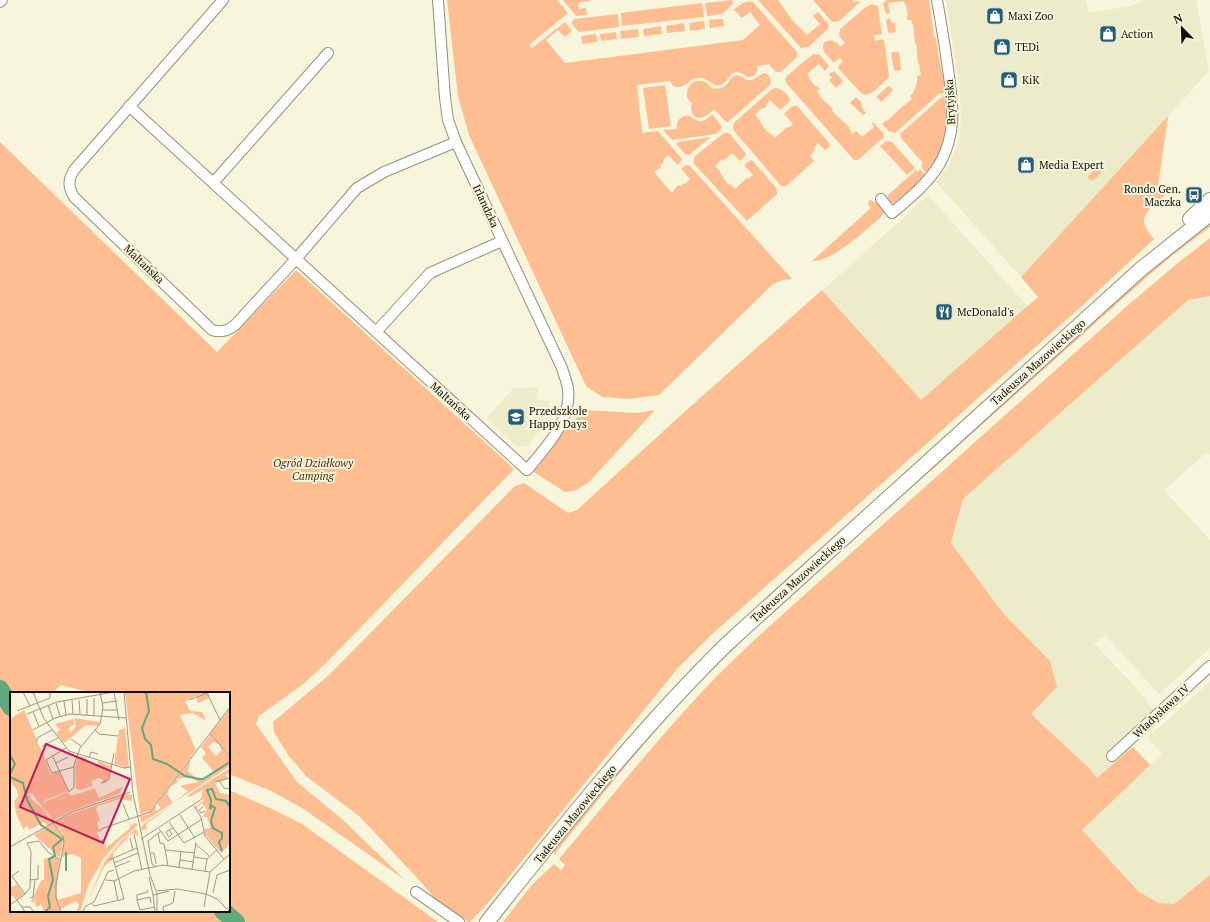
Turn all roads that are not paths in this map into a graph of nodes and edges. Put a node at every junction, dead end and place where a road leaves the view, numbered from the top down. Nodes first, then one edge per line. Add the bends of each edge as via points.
1 (223, 0) edge
2 (438, 0) edge
3 (937, 0) edge
4 (328, 53) dead end
5 (129, 106) junction
6 (456, 142) junction
7 (213, 183) junction
8 (881, 199) dead end
9 (1210, 200) edge
10 (1210, 214) edge
11 (502, 241) junction
12 (296, 259) junction
13 (1141, 269) junction
14 (376, 332) junction
15 (527, 470) joint
16 (1210, 666) edge
17 (1112, 756) dead end
18 (416, 892) dead end
19 (492, 917) edge
20 (460, 922) edge

1 - 5 street, Maltańska
2 - 6 street, Irlandzka via 445,98 448,120
3 - 8 street, Brytyjska via 951,92 952,123 947,147 925,183 892,213
4 - 7 street
5 - 7 street, Maltańska
5 - 12 street, Maltańska via 74,170 70,177 70,190 74,197 209,327 224,332 230,329
6 - 11 street, Irlandzka
6 - 12 street, Maltańska via 384,172 358,188
7 - 12 street, Maltańska
9 - 13 main road, Tadeusza Mazowieckiego
10 - 13 main road, Tadeusza Mazowieckiego
11 - 14 street via 430,273
11 - 15 street, Irlandzka via 562,368 568,390 566,413 556,434
12 - 14 street, Maltańska
13 - 19 main road, Tadeusza Mazowieckiego via 703,668 628,749
14 - 15 street, Maltańska
16 - 17 street, Władysława IV
18 - 20 street

